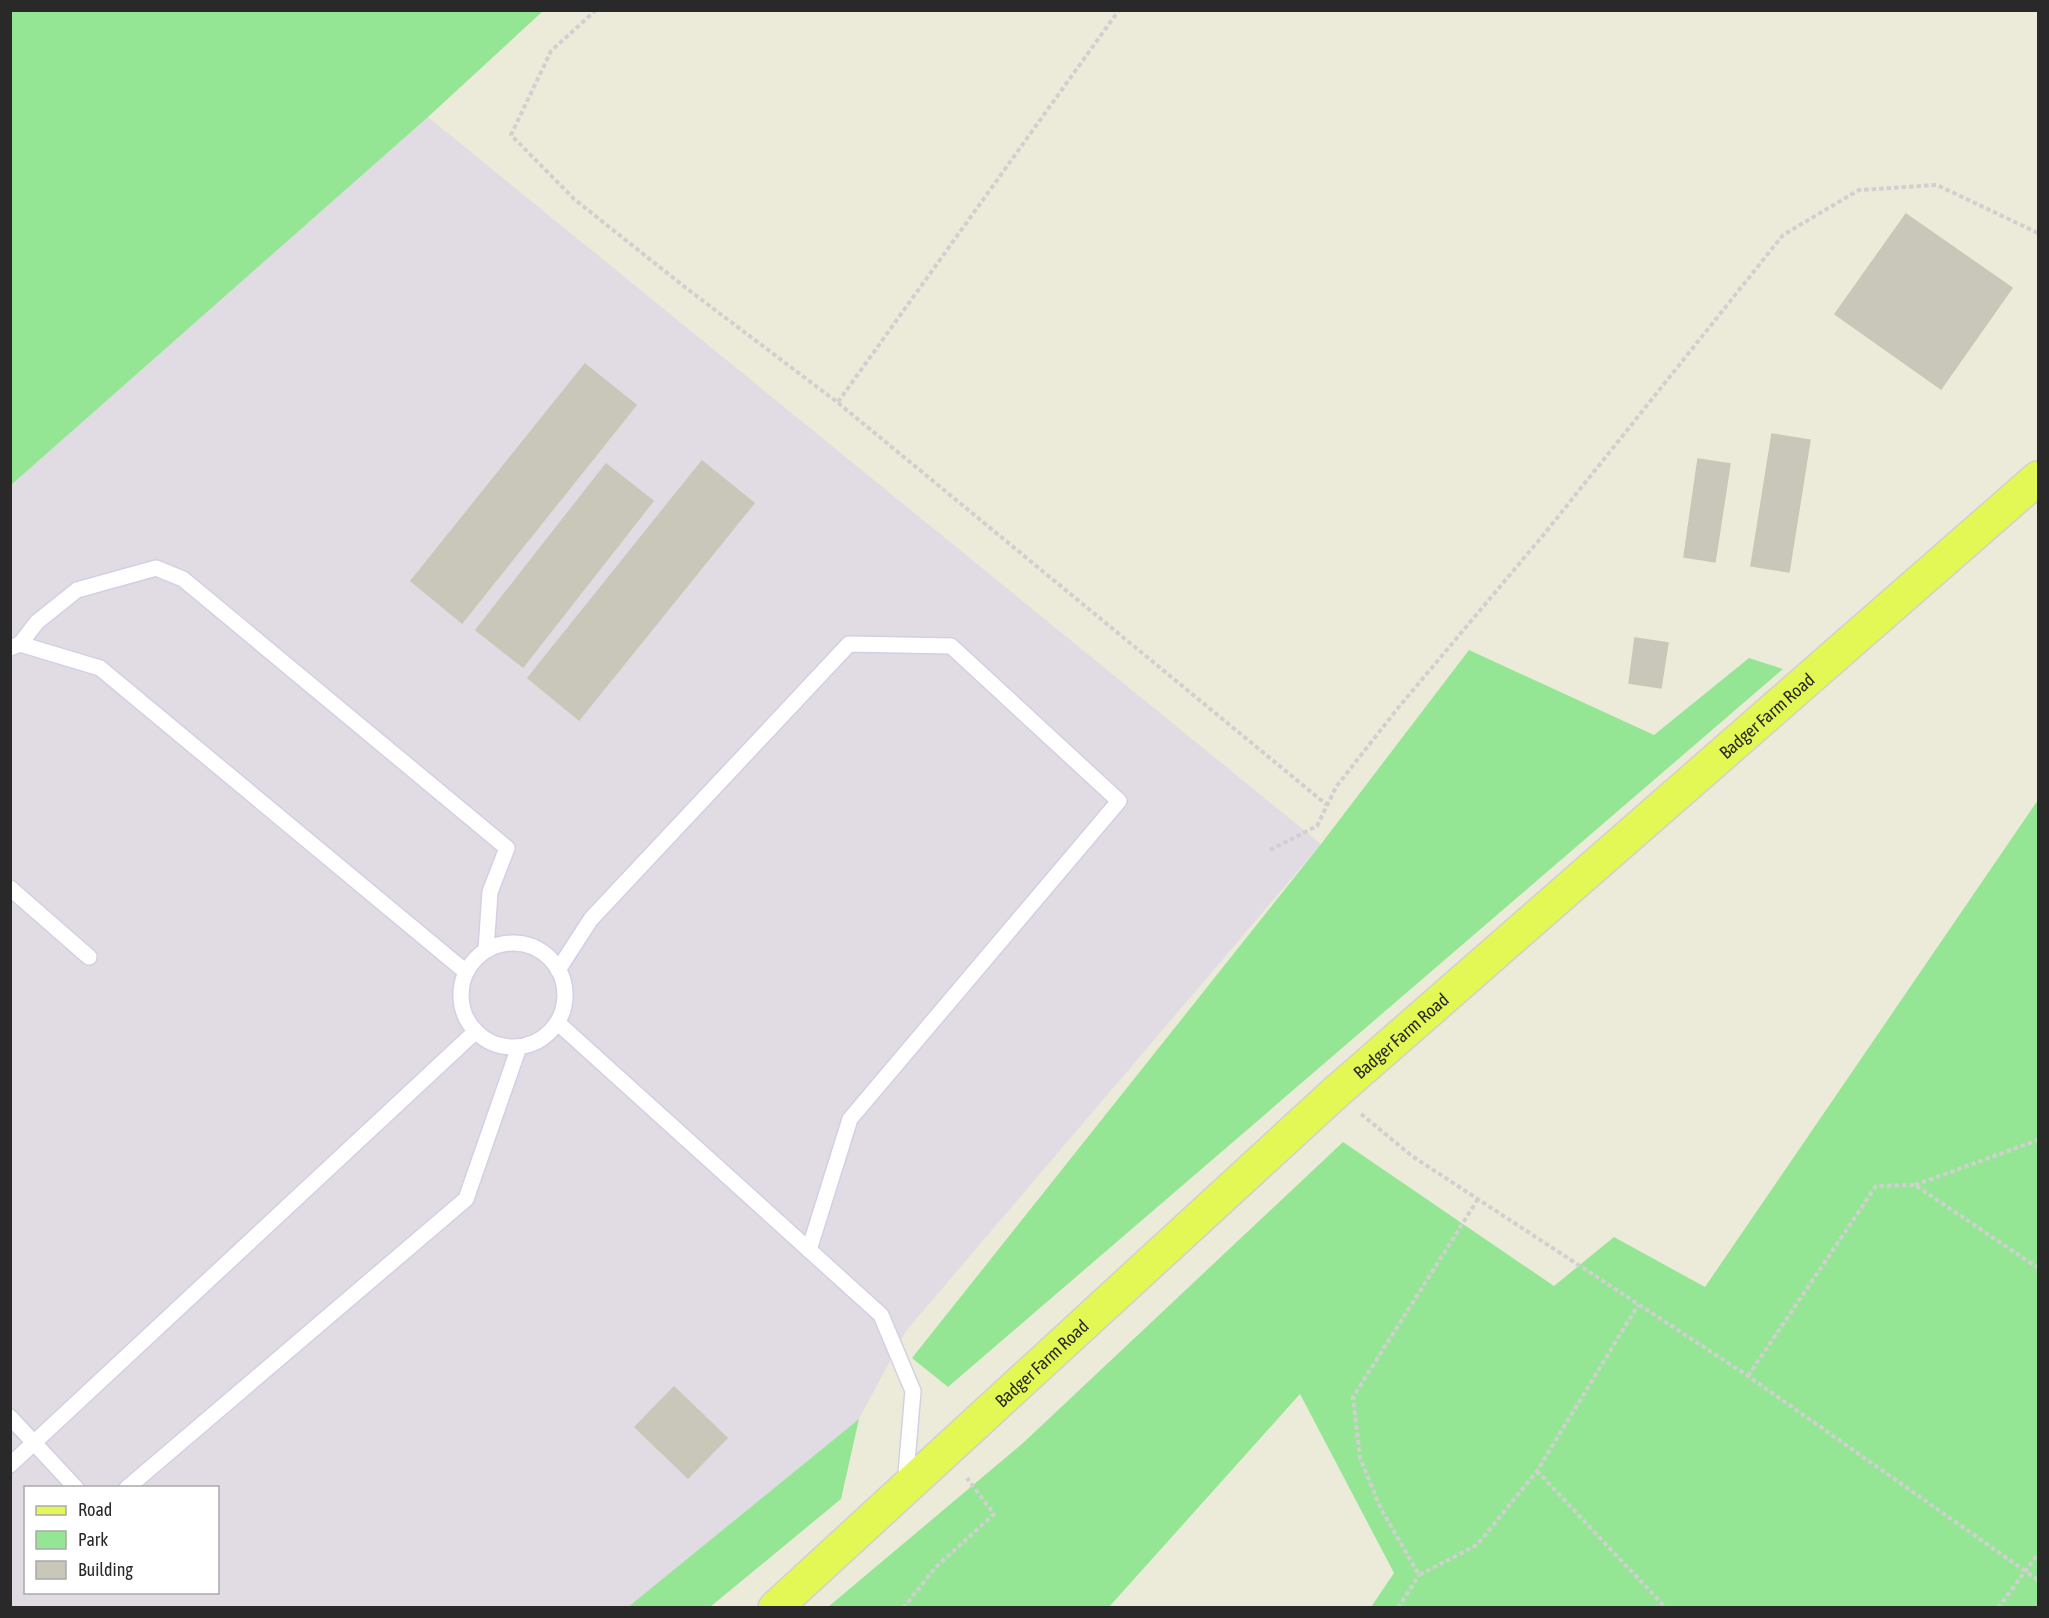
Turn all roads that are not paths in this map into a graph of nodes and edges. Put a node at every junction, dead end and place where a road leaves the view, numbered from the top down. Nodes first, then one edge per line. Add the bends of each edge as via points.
1 (2038, 478) edge
2 (15, 646) edge
3 (10, 888) edge
4 (486, 950) junction
5 (89, 957) dead end
6 (558, 970) junction
7 (466, 972) junction
8 (558, 1023) junction
9 (476, 1031) junction
10 (519, 1047) junction
11 (809, 1250) junction
12 (10, 1417) edge
13 (36, 1443) junction
14 (10, 1465) edge
15 (74, 1486) edge
16 (129, 1486) edge
17 (905, 1487) junction
18 (775, 1608) edge

1 - 17 main road, Badger Farm Road via 1335,1093
2 - 4 lane via 37,622 77,590 156,568 183,579 507,848 490,892
2 - 7 lane via 100,668
3 - 5 lane
4 - 6 lane via 526,944 550,958
4 - 7 lane
6 - 8 lane via 565,996
6 - 11 lane via 591,919 849,644 951,646 1119,801 850,1119
7 - 9 lane via 461,1003
8 - 10 lane via 548,1035
8 - 11 lane
9 - 10 lane via 488,1041
9 - 13 lane
10 - 16 lane via 466,1198
11 - 17 lane via 881,1316 913,1391
12 - 13 lane
13 - 14 lane
13 - 15 lane
17 - 18 main road, Badger Farm Road

